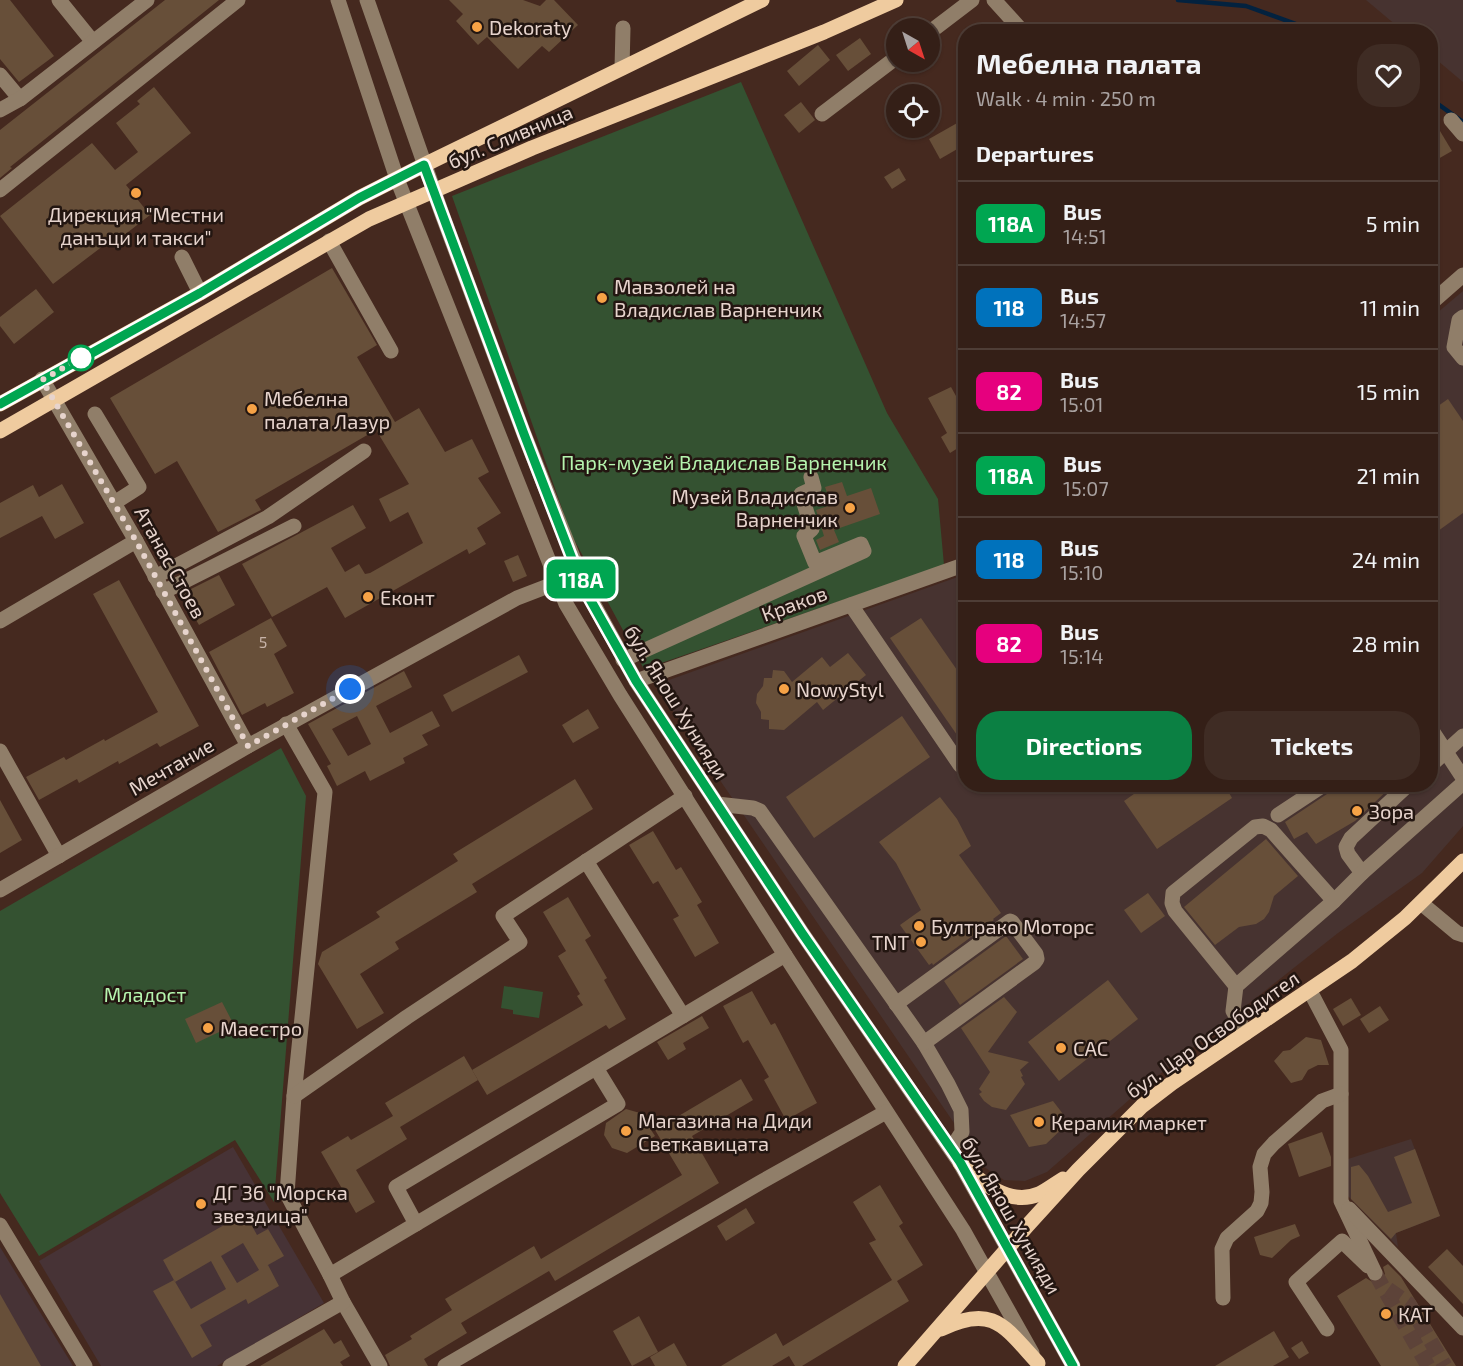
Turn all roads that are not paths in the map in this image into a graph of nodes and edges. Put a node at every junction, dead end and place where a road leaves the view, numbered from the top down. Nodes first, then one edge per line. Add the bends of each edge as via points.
1 (59, 0) edge
2 (147, 0) edge
3 (238, 0) edge
4 (338, 0) edge
5 (367, 0) edge
6 (762, 0) edge
7 (896, 0) edge
8 (972, 0) edge
9 (994, 0) edge
10 (940, 24) edge
11 (1016, 24) edge
12 (623, 28) dead end
13 (93, 42) junction
14 (886, 65) edge
15 (622, 68) junction
16 (0, 75) edge
17 (20, 99) junction
18 (0, 110) edge
19 (822, 114) dead end
20 (1451, 120) dead end
21 (1463, 134) edge
22 (424, 165) junction
23 (397, 179) junction
24 (0, 190) edge
25 (434, 191) junction
26 (407, 203) junction
27 (329, 241) junction
28 (182, 257) dead end
29 (1463, 275) edge
30 (200, 293) junction
31 (1438, 297) edge
32 (1463, 317) edge
33 (391, 351) dead end
34 (1463, 358) edge
35 (42, 380) junction
36 (54, 401) junction
37 (0, 404) edge
38 (95, 414) dead end
39 (0, 431) edge
40 (364, 451) dead end
41 (812, 477) dead end
42 (114, 503) junction
43 (294, 526) dead end
44 (136, 541) junction
45 (958, 567) edge
46 (155, 576) junction
47 (556, 583) junction
48 (164, 592) junction
49 (851, 605) junction
50 (0, 621) edge
51 (623, 660) junction
52 (636, 681) junction
53 (286, 724) junction
54 (1463, 736) edge
55 (1438, 740) edge
56 (248, 746) junction
57 (0, 750) edge
58 (1445, 752) junction
59 (1438, 758) edge
60 (958, 762) edge
61 (1463, 778) edge
62 (1463, 783) edge
63 (1313, 792) edge
64 (1400, 792) edge
65 (685, 796) junction
66 (717, 804) junction
67 (1278, 815) dead end
68 (59, 856) junction
69 (586, 861) junction
70 (1463, 861) edge
71 (1362, 873) junction
72 (0, 890) edge
73 (1334, 902) junction
74 (1420, 903) junction
75 (1463, 935) edge
76 (785, 955) junction
77 (1236, 986) junction
78 (1310, 991) junction
79 (896, 1004) junction
80 (683, 1016) junction
81 (1246, 1033) junction
82 (924, 1043) junction
83 (596, 1068) junction
84 (1341, 1094) junction
85 (294, 1096) junction
86 (886, 1112) junction
87 (956, 1156) junction
88 (1078, 1170) junction
89 (1341, 1201) junction
90 (416, 1224) junction
91 (0, 1225) edge
92 (1008, 1248) junction
93 (988, 1271) junction
94 (330, 1275) junction
95 (1223, 1298) dead end
96 (343, 1302) junction
97 (1463, 1328) edge
98 (1327, 1329) dead end
99 (936, 1331) junction
100 (1039, 1364) edge
101 (85, 1366) edge
102 (230, 1366) edge
103 (380, 1366) edge
104 (445, 1366) edge
105 (905, 1366) edge
106 (1073, 1366) edge

1 - 13 street
2 - 13 street
3 - 24 street
4 - 23 street
5 - 22 street, бул. Янош Хунияди
6 - 15 main road, бул. Сливница
7 - 25 main road, бул. Сливница
8 - 10 street
9 - 11 street
12 - 15 street
13 - 17 street
14 - 19 street
15 - 22 main road, бул. Сливница
16 - 17 street
17 - 18 street
20 - 21 street
22 - 23 main road, бул. Сливница
22 - 25 street, бул. Янош Хунияди
23 - 26 street
23 - 30 main road, бул. Сливница
25 - 26 main road, бул. Сливница
25 - 51 street, бул. Янош Хунияди via 573,561
26 - 27 main road, бул. Сливница
26 - 47 street
27 - 33 street
27 - 36 main road, бул. Сливница
28 - 30 street
29 - 31 street
30 - 35 main road, бул. Сливница
32 - 34 street via 1454,347
35 - 36 street, Атанас Стоев
35 - 37 main road, бул. Сливница
36 - 39 main road, бул. Сливница
36 - 42 street, Атанас Стоев
38 - 42 street via 139,487
40 - 46 street via 268,517
41 - 51 street via 814,488 801,494 812,529 804,536 815,563 861,544 864,551
42 - 44 street, Атанас Стоев
43 - 48 street
44 - 46 street, Атанас Стоев
44 - 50 street
45 - 49 street, Краков
46 - 48 street, Атанас Стоев
47 - 53 street, Мечтание via 517,598
47 - 65 street via 577,625
48 - 56 street, Атанас Стоев
49 - 52 street, Краков
49 - 60 street
51 - 52 street, бул. Янош Хунияди
52 - 66 street, бул. Янош Хунияди
53 - 56 street, Мечтание
53 - 85 street via 325,792
54 - 58 street
55 - 58 street
56 - 68 street, Мечтание
57 - 68 street
58 - 59 street
58 - 61 street
62 - 71 street
63 - 67 street
64 - 71 street via 1346,847
65 - 69 street
65 - 76 street
66 - 79 street via 760,811
66 - 87 street, бул. Янош Хунияди
68 - 72 street, Мечтание
69 - 80 street
69 - 85 street via 503,916 520,942
70 - 74 main road, бул. Цар Освободител
71 - 73 street
73 - 77 street
73 - 77 street via 1271,830 1263,826 1255,827 1173,893 1175,911
74 - 75 street
74 - 78 main road, бул. Цар Освободител via 1387,934
76 - 80 street
76 - 86 street
77 - 81 street via 1233,1011
78 - 81 main road, бул. Цар Освободител
78 - 84 street via 1341,1050
79 - 82 street
79 - 82 street via 1010,921 1036,954 1034,963
80 - 83 street
81 - 88 main road, бул. Цар Освободител via 1142,1106
82 - 87 street via 961,1110 962,1132
83 - 90 street via 396,1187
83 - 90 street via 618,1104
84 - 89 street
84 - 95 street via 1322,1101 1264,1154 1260,1167 1261,1203 1227,1238 1222,1249
85 - 94 street via 287,1194
86 - 93 street
86 - 104 street
87 - 88 main road via 985,1185 1019,1196 1037,1195
87 - 92 street, бул. Янош Хунияди
88 - 92 main road, бул. Цар Освободител
89 - 97 street
89 - 98 street via 1375,1273 1342,1241 1296,1282
90 - 94 street
91 - 101 street
92 - 93 main road, бул. Цар Освободител
92 - 106 street, бул. Янош Хунияди
93 - 99 main road, бул. Цар Освободител
93 - 100 street
94 - 96 street
96 - 102 street
96 - 103 street
99 - 100 main road via 961,1319 989,1318 1007,1330
99 - 105 main road, бул. Цар Освободител

